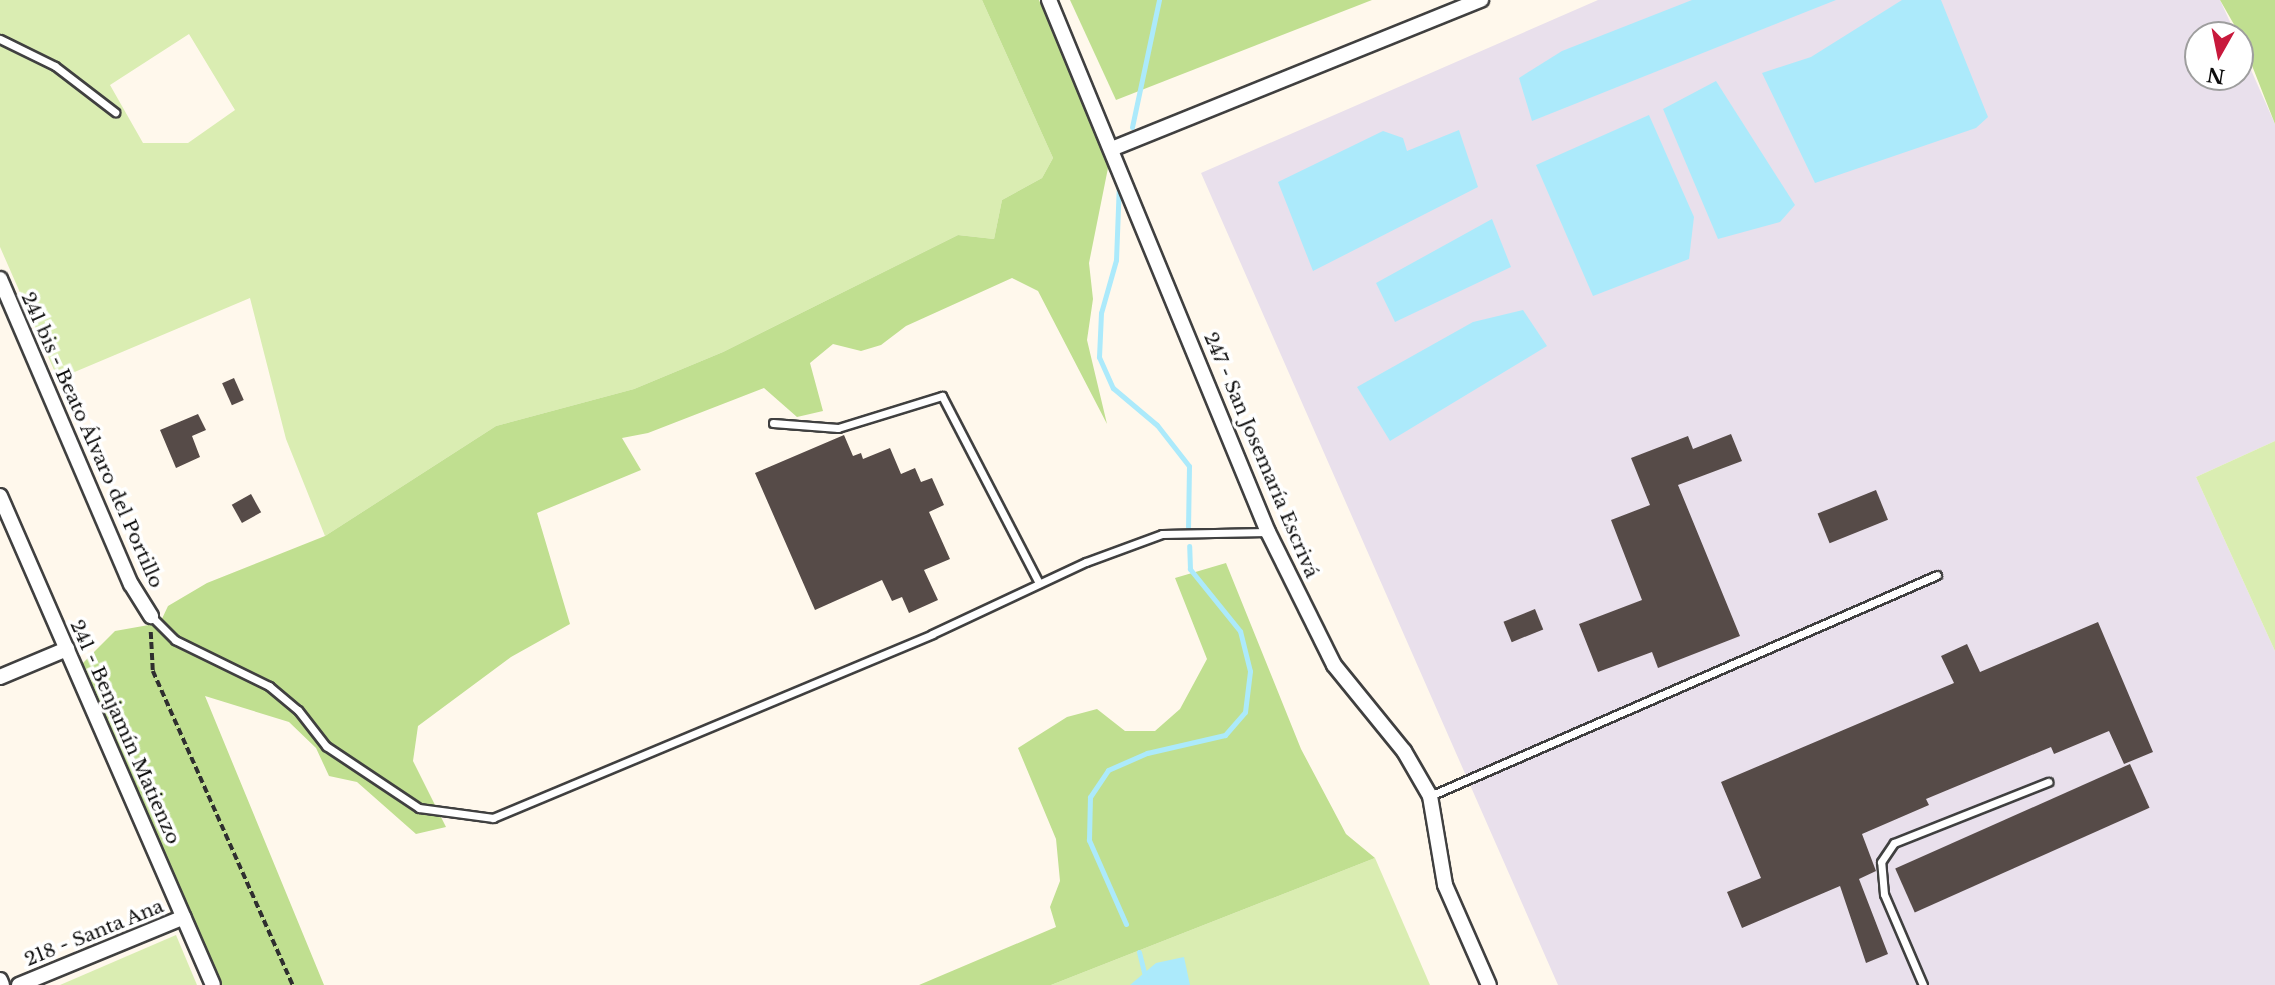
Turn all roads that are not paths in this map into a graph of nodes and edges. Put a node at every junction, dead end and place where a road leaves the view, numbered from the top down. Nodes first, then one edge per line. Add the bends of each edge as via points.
1 (1049, 0) edge
2 (1481, 0) edge
3 (0, 39) edge
4 (115, 112) dead end
5 (1114, 148) junction
6 (0, 279) edge
7 (773, 423) dead end
8 (0, 496) edge
9 (1268, 532) junction
10 (1937, 575) dead end
11 (1040, 583) junction
12 (151, 616) joint
13 (67, 649) junction
14 (0, 677) edge
15 (2048, 782) dead end
16 (1430, 796) junction
17 (184, 917) junction
18 (0, 980) edge
19 (2, 985) edge
20 (19, 985) edge
21 (213, 985) edge
22 (1489, 985) edge
23 (1923, 985) edge

1 - 5 street, 247 - San Josemaría Escrivá
2 - 5 street
3 - 4 lane via 55,66
5 - 9 street, 247 - San Josemaría Escrivá
6 - 12 street, 241 bis - Beato Álvaro del Portillo via 131,584
7 - 11 lane via 838,428 943,397
8 - 13 street, 241 - Benjamín Matienzo
9 - 11 lane via 1163,534
9 - 16 street, 247 - San Josemaría Escrivá via 1334,665 1404,751
10 - 16 lane
11 - 12 lane via 493,818 419,808 326,746 299,710 269,686 175,640
13 - 14 street
13 - 17 street, 241 - Benjamín Matienzo
15 - 23 lane via 1894,843 1881,862 1884,894
16 - 22 street, 247 - San Josemaría Escrivá via 1444,885
17 - 20 street, 218 - Santa Ana
17 - 21 street, 241 - Benjamín Matienzo
18 - 19 street

